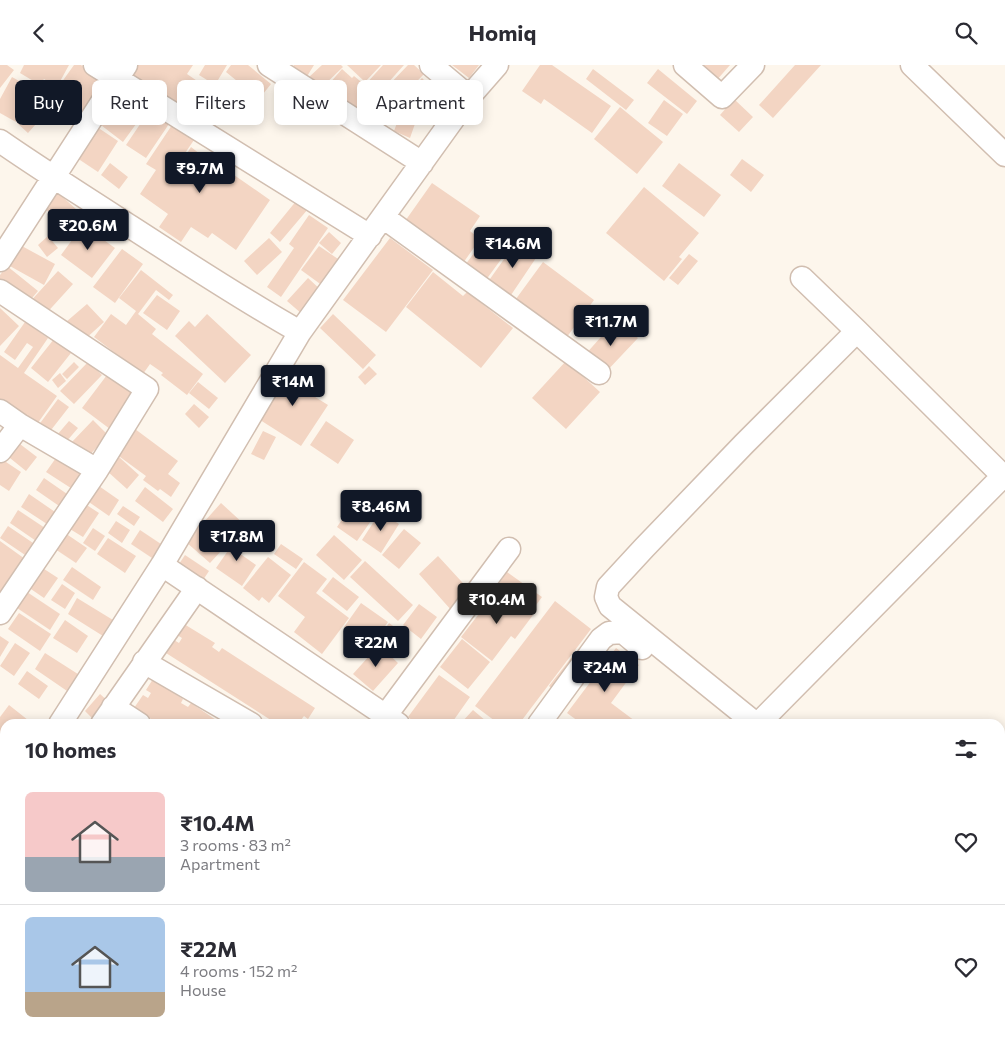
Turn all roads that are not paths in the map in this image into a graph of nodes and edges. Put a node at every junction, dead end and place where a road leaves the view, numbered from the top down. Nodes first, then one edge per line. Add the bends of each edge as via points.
1 (95, 65) edge
2 (269, 65) edge
3 (431, 65) edge
4 (496, 65) edge
5 (684, 65) edge
6 (753, 65) edge
7 (912, 65) edge
8 (122, 72) edge
9 (449, 80) edge
10 (483, 80) edge
11 (449, 125) edge
12 (0, 141) edge
13 (1005, 155) edge
14 (422, 163) junction
15 (52, 177) junction
16 (383, 217) junction
17 (370, 235) junction
18 (0, 260) edge
19 (802, 279) dead end
20 (0, 291) edge
21 (857, 331) junction
22 (300, 332) junction
23 (599, 373) dead end
24 (0, 411) edge
25 (20, 425) junction
26 (0, 451) edge
27 (97, 470) junction
28 (1004, 476) edge
29 (508, 549) dead end
30 (162, 565) junction
31 (196, 588) junction
32 (0, 613) edge
33 (144, 662) junction
34 (107, 715) edge
35 (63, 719) edge
36 (121, 719) edge
37 (242, 719) edge
38 (392, 719) edge
39 (543, 719) edge
40 (725, 719) edge
41 (751, 719) edge
42 (762, 719) edge

1 - 8 street
2 - 14 street
3 - 9 street
4 - 10 street
5 - 6 street via 722,97
7 - 13 street
8 - 15 street
8 - 17 street
11 - 14 street
12 - 15 street
14 - 16 street
15 - 18 street
15 - 22 street via 250,304
16 - 17 street
16 - 23 street
17 - 22 street
19 - 21 street
20 - 27 street via 147,389
21 - 28 street
21 - 41 street via 744,443 608,587 606,597 610,606
22 - 30 street
24 - 25 street
25 - 26 street
25 - 27 street
27 - 32 street
28 - 42 street
29 - 38 street
30 - 31 street
30 - 35 street
31 - 33 street
31 - 38 street
33 - 34 street
33 - 37 street
34 - 36 street
39 - 40 street via 601,639 609,633 623,632

